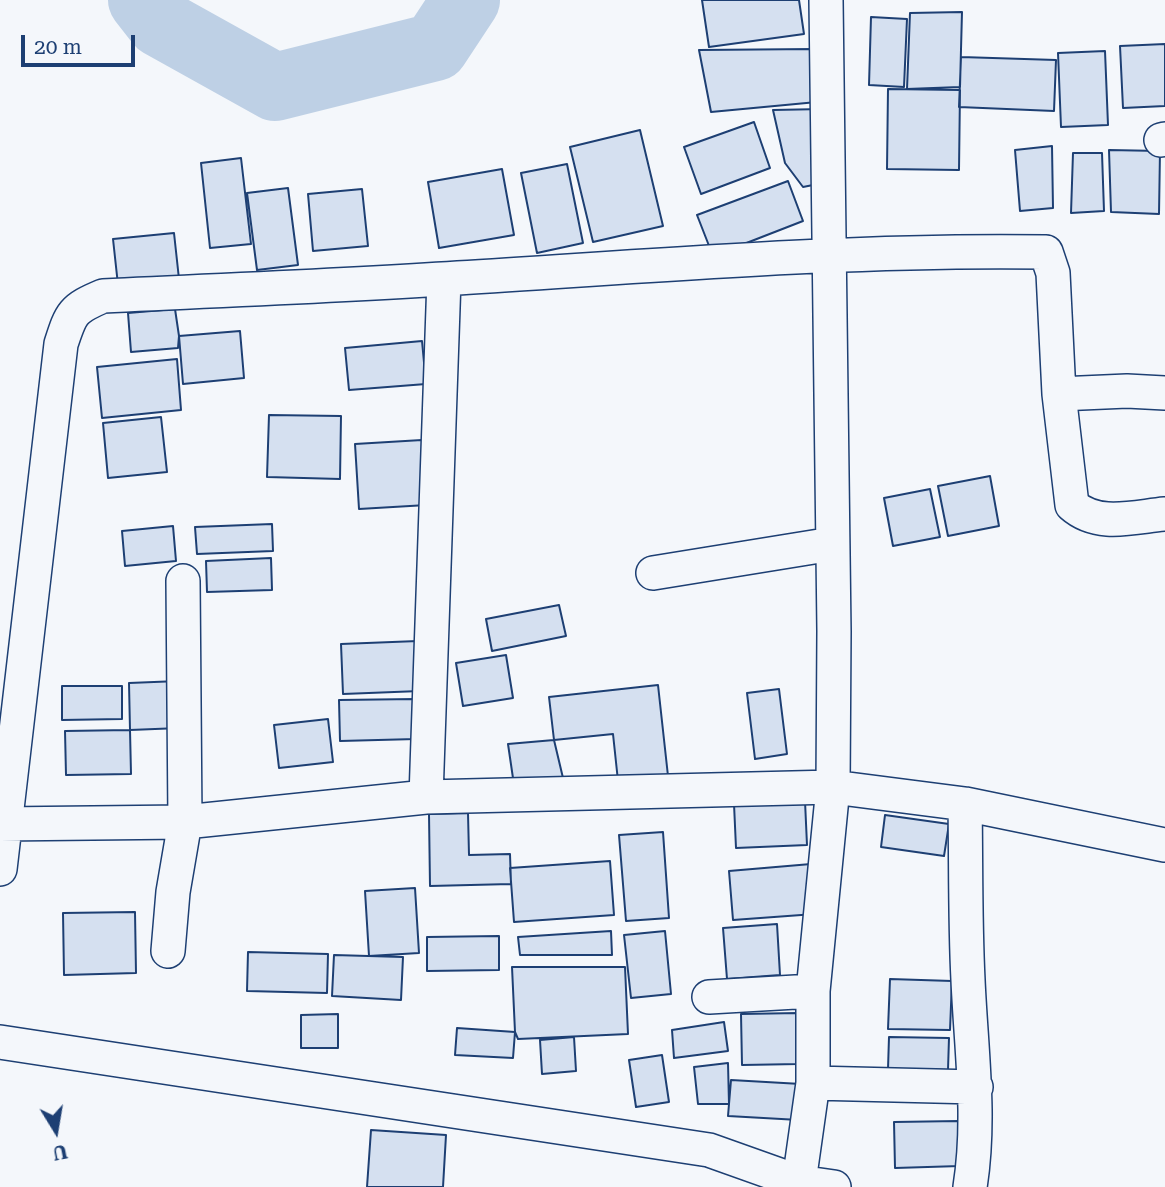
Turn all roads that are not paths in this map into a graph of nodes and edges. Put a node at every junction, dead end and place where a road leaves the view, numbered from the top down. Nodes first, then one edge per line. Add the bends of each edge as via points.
1 (826, 0) edge
2 (830, 254) junction
3 (444, 279) junction
4 (1165, 393) edge
5 (1059, 394) junction
6 (1165, 514) edge
7 (832, 544) junction
8 (653, 573) dead end
9 (183, 581) dead end
10 (833, 787) junction
11 (426, 797) junction
12 (965, 804) junction
13 (185, 822) junction
14 (3, 824) edge
15 (1165, 845) edge
16 (0, 869) edge
17 (168, 951) dead end
18 (813, 991) junction
19 (709, 997) dead end
20 (0, 1042) edge
21 (813, 1083) junction
22 (976, 1087) junction
23 (799, 1182) junction
24 (834, 1187) edge
25 (970, 1187) edge

1 - 2 street
2 - 3 street
2 - 5 street via 1046,252 1053,273
2 - 7 street
3 - 11 street
3 - 14 street via 103,296 83,304 70,316 57,368
4 - 5 street
5 - 6 street via 1072,505 1081,513 1105,519
7 - 8 street
7 - 10 street
9 - 13 street
10 - 11 street
10 - 12 street
10 - 18 street
11 - 13 street
12 - 15 street
12 - 22 street via 967,957
13 - 14 street
13 - 17 street
14 - 16 street
18 - 19 street
18 - 21 street
20 - 23 street via 709,1150
21 - 22 street
21 - 23 street
22 - 25 street
23 - 24 street

